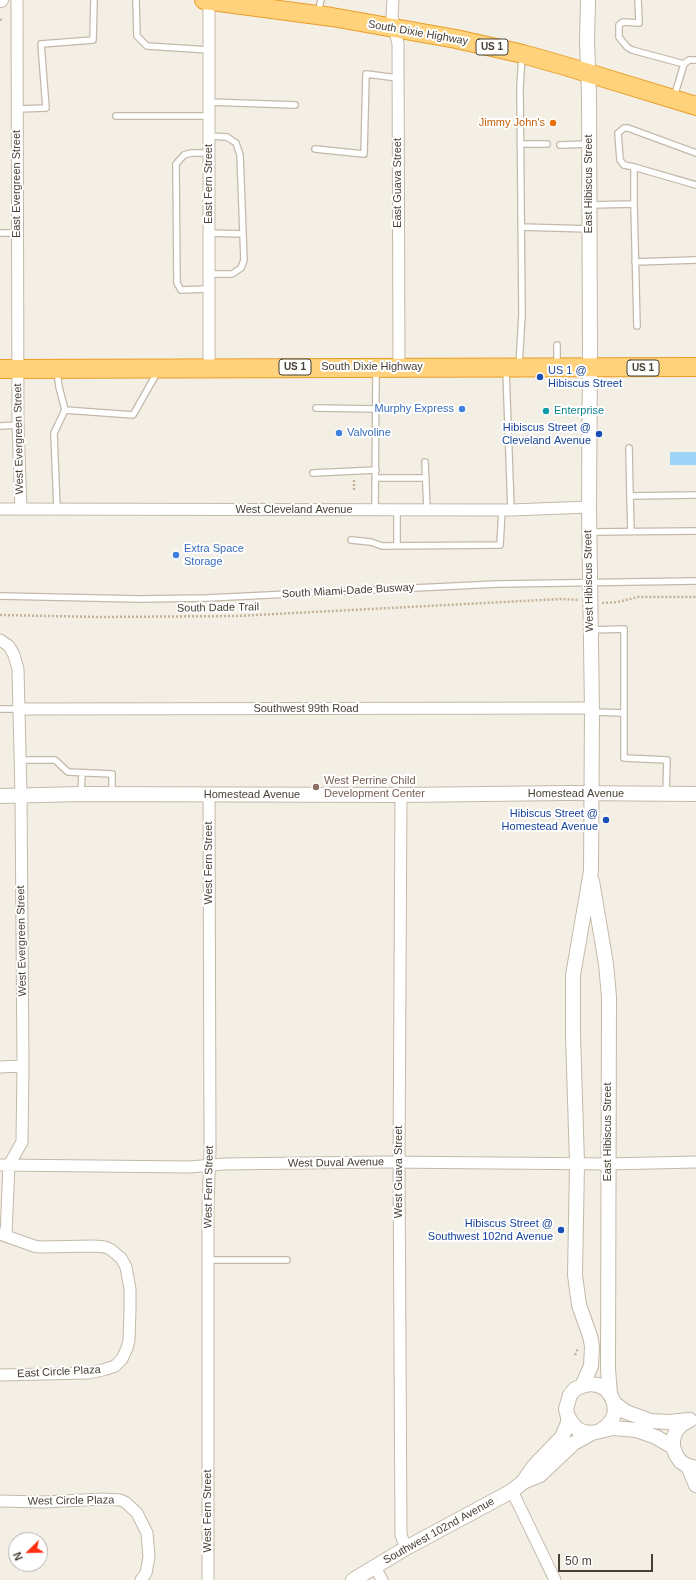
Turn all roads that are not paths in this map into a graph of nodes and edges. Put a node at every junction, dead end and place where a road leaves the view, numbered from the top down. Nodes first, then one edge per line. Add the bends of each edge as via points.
1 (17, 0) edge
2 (94, 0) edge
3 (136, 0) edge
4 (204, 0) edge
5 (209, 0) edge
6 (393, 0) edge
7 (588, 0) edge
8 (638, 0) edge
9 (252, 3) edge
10 (319, 7) edge
11 (395, 28) junction
12 (209, 50) junction
13 (522, 54) junction
14 (696, 60) edge
15 (684, 64) junction
16 (588, 73) junction
17 (398, 78) junction
18 (673, 99) junction
19 (209, 102) junction
20 (296, 105) dead end
21 (696, 106) edge
22 (17, 109) junction
23 (116, 116) dead end
24 (209, 116) junction
25 (209, 136) junction
26 (520, 144) junction
27 (547, 144) dead end
28 (560, 144) dead end
29 (588, 144) junction
30 (315, 149) dead end
31 (209, 153) junction
32 (696, 153) edge
33 (634, 167) junction
34 (696, 185) edge
35 (589, 204) junction
36 (634, 204) junction
37 (521, 227) junction
38 (589, 229) junction
39 (0, 233) edge
40 (18, 233) junction
41 (209, 233) junction
42 (243, 234) junction
43 (696, 260) edge
44 (635, 262) junction
45 (209, 274) junction
46 (209, 288) junction
47 (637, 326) dead end
48 (557, 345) dead end
49 (376, 367) junction
50 (399, 367) junction
51 (513, 367) junction
52 (557, 367) junction
53 (696, 367) edge
54 (160, 368) junction
55 (209, 368) junction
56 (589, 368) junction
57 (0, 369) edge
58 (19, 369) junction
59 (56, 369) junction
60 (316, 408) dead end
61 (377, 409) junction
62 (65, 410) junction
63 (18, 425) junction
64 (0, 426) edge
65 (629, 448) dead end
66 (425, 462) dead end
67 (376, 470) junction
68 (313, 473) dead end
69 (376, 478) junction
70 (426, 478) junction
71 (696, 495) edge
72 (630, 496) junction
73 (589, 507) junction
74 (0, 509) edge
75 (21, 509) junction
76 (57, 509) junction
77 (375, 510) junction
78 (397, 510) junction
79 (427, 510) junction
80 (506, 510) junction
81 (631, 531) junction
82 (696, 531) edge
83 (589, 532) junction
84 (351, 540) dead end
85 (397, 545) junction
86 (696, 581) edge
87 (590, 582) junction
88 (0, 596) edge
89 (590, 630) junction
90 (5, 643) edge
91 (0, 709) edge
92 (19, 710) junction
93 (592, 710) junction
94 (624, 713) junction
95 (20, 760) junction
96 (82, 773) junction
97 (592, 793) junction
98 (81, 794) junction
99 (112, 794) junction
100 (696, 794) edge
101 (209, 795) junction
102 (401, 795) junction
103 (666, 795) junction
104 (0, 796) edge
105 (20, 796) junction
106 (591, 871) junction
107 (23, 1066) junction
108 (0, 1067) edge
109 (399, 1162) junction
110 (696, 1162) edge
111 (577, 1163) junction
112 (608, 1164) junction
113 (4, 1165) edge
114 (209, 1166) junction
115 (3, 1235) edge
116 (208, 1260) junction
117 (286, 1260) dead end
118 (0, 1374) edge
119 (582, 1386) junction
120 (612, 1398) junction
121 (568, 1417) junction
122 (692, 1419) edge
123 (596, 1432) junction
124 (673, 1447) junction
125 (692, 1467) edge
126 (523, 1482) junction
127 (696, 1485) edge
128 (512, 1491) junction
129 (0, 1501) edge
130 (406, 1548) junction
131 (375, 1566) junction
132 (141, 1580) edge
133 (208, 1580) edge
134 (353, 1580) edge
135 (382, 1580) edge
136 (555, 1580) edge

1 - 22 street, East Evergreen Street
2 - 22 lane via 93,40 41,44 46,108
3 - 12 lane via 137,36 147,46
4 - 5 highway, South Dixie Highway / US 1
5 - 9 highway, South Dixie Highway / US 1
5 - 12 street, East Fern Street
6 - 11 street, East Guava Street via 392,16
7 - 16 street, East Hibiscus Street
8 - 15 lane via 639,22 623,22 618,26 619,37 632,50
9 - 10 highway, South Dixie Highway / US 1
10 - 11 highway, South Dixie Highway / US 1
11 - 13 highway, South Dixie Highway / US 1
11 - 17 street, East Guava Street via 398,44
12 - 19 street, East Fern Street
13 - 16 highway, South Dixie Highway / US 1
13 - 26 lane
14 - 15 lane via 689,60
15 - 18 lane
16 - 18 highway, South Dixie Highway / US 1
16 - 29 street, East Hibiscus Street
17 - 30 lane via 366,74 364,154
17 - 50 street, East Guava Street
18 - 21 highway, South Dixie Highway / US 1
19 - 20 lane
19 - 24 street, East Fern Street
22 - 40 street, East Evergreen Street
23 - 24 lane
24 - 25 street, East Fern Street
25 - 31 street, East Fern Street
25 - 42 lane via 227,137 236,143 240,155
26 - 27 lane
26 - 37 lane
28 - 29 lane
29 - 35 street, East Hibiscus Street
31 - 41 street, East Fern Street
31 - 46 lane via 184,155 176,164 177,283 181,290
32 - 33 lane via 624,128 618,133 620,160 624,165
33 - 34 lane
33 - 36 lane
35 - 36 lane
35 - 38 street, East Hibiscus Street
36 - 44 lane
37 - 38 lane
37 - 51 lane via 522,315
38 - 56 street, East Hibiscus Street
39 - 40 lane
40 - 58 street, East Evergreen Street
41 - 42 lane
41 - 45 street, East Fern Street
42 - 45 lane via 244,260 240,268 232,274
43 - 44 lane
44 - 47 lane
45 - 46 street, East Fern Street
46 - 55 street, East Fern Street
48 - 52 lane
49 - 50 highway, South Dixie Highway / US 1
49 - 55 highway, South Dixie Highway / US 1
49 - 61 lane
50 - 51 highway, South Dixie Highway / US 1
51 - 52 highway, South Dixie Highway / US 1
51 - 80 lane
52 - 56 highway, South Dixie Highway / US 1
53 - 56 highway, South Dixie Highway / US 1
54 - 55 highway, South Dixie Highway / US 1
54 - 59 highway, South Dixie Highway / US 1
54 - 62 lane via 133,415
56 - 73 street, West Hibiscus Street
57 - 58 highway, South Dixie Highway / US 1
58 - 59 highway, South Dixie Highway / US 1
58 - 63 street, West Evergreen Street
59 - 62 lane
60 - 61 lane
61 - 67 lane
62 - 76 lane via 54,434
63 - 64 lane
63 - 75 street, West Evergreen Street
65 - 72 lane
66 - 70 lane
67 - 68 lane
67 - 69 lane
69 - 70 lane
69 - 77 lane
70 - 79 lane
71 - 72 lane
72 - 81 lane
73 - 80 street, West Cleveland Avenue
73 - 83 street, West Hibiscus Street
74 - 75 street, West Cleveland Avenue
75 - 76 street, West Cleveland Avenue
76 - 77 street, West Cleveland Avenue
77 - 78 street, West Cleveland Avenue
78 - 79 street, West Cleveland Avenue
78 - 85 lane
79 - 80 street, West Cleveland Avenue
80 - 85 lane via 500,545
81 - 82 lane
81 - 83 lane
83 - 87 street, West Hibiscus Street
84 - 85 lane via 382,546
86 - 87 lane, South Miami-Dade Busway
87 - 88 lane, South Miami-Dade Busway via 207,598
87 - 89 street, West Hibiscus Street
89 - 93 street, West Hibiscus Street
89 - 94 lane via 624,629
90 - 92 street, West Evergreen Street via 14,655 18,669
91 - 92 lane
92 - 93 street, Southwest 99th Road
92 - 95 street, West Evergreen Street
93 - 94 lane
93 - 97 street, West Hibiscus Street
94 - 103 lane via 624,758 667,760
95 - 96 lane via 55,760 68,772
95 - 105 street, West Evergreen Street
96 - 98 lane
96 - 99 lane via 112,774
97 - 102 street, Homestead Avenue
97 - 103 street, Homestead Avenue
97 - 106 street, East Hibiscus Street
98 - 99 street, Homestead Avenue
98 - 105 street, Homestead Avenue
99 - 101 street, Homestead Avenue
100 - 103 street, Homestead Avenue
101 - 102 street, Homestead Avenue
101 - 114 street, West Fern Street
102 - 109 street, West Guava Street
104 - 105 street, Homestead Avenue
105 - 107 street, West Evergreen Street
106 - 111 street, East Hibiscus Street via 573,975
106 - 112 street, East Hibiscus Street via 609,997
107 - 108 street
107 - 113 street, West Evergreen Street via 22,1142
109 - 111 street, West Duval Avenue
109 - 114 street, West Duval Avenue
109 - 130 street, West Guava Street via 401,1536
110 - 112 street, West Duval Avenue
111 - 112 street, West Duval Avenue
111 - 119 street, East Hibiscus Street via 575,1275 579,1305 592,1346 589,1371
112 - 120 street, East Hibiscus Street via 608,1369
113 - 114 street, West Duval Avenue
113 - 115 street, West Evergreen Street
114 - 116 street, West Fern Street
115 - 118 street, East Circle Plaza via 34,1246 100,1246 116,1253 128,1272 130,1330 125,1355 110,1368 88,1373
116 - 117 lane
116 - 133 street, West Fern Street
119 - 120 street via 598,1385 606,1389
119 - 121 street via 570,1395 566,1409
120 - 122 street via 626,1412 650,1421
120 - 123 street via 615,1412 612,1420
121 - 123 street via 572,1424 584,1432
121 - 126 street, Southwest 102nd Avenue via 562,1437 534,1466
122 - 124 street via 676,1431
123 - 124 street, Southwest 102nd Avenue via 613,1428 636,1430
123 - 126 street, Southwest 102nd Avenue via 574,1443 540,1475
124 - 125 street via 681,1462
125 - 127 street
126 - 128 street, Southwest 102nd Avenue
128 - 130 street, Southwest 102nd Avenue
128 - 136 street
129 - 132 street, West Circle Plaza via 103,1499 126,1502 137,1513 147,1533 149,1557 146,1573
130 - 131 street, Southwest 102nd Avenue
131 - 134 street, Southwest 102nd Avenue
131 - 135 street

